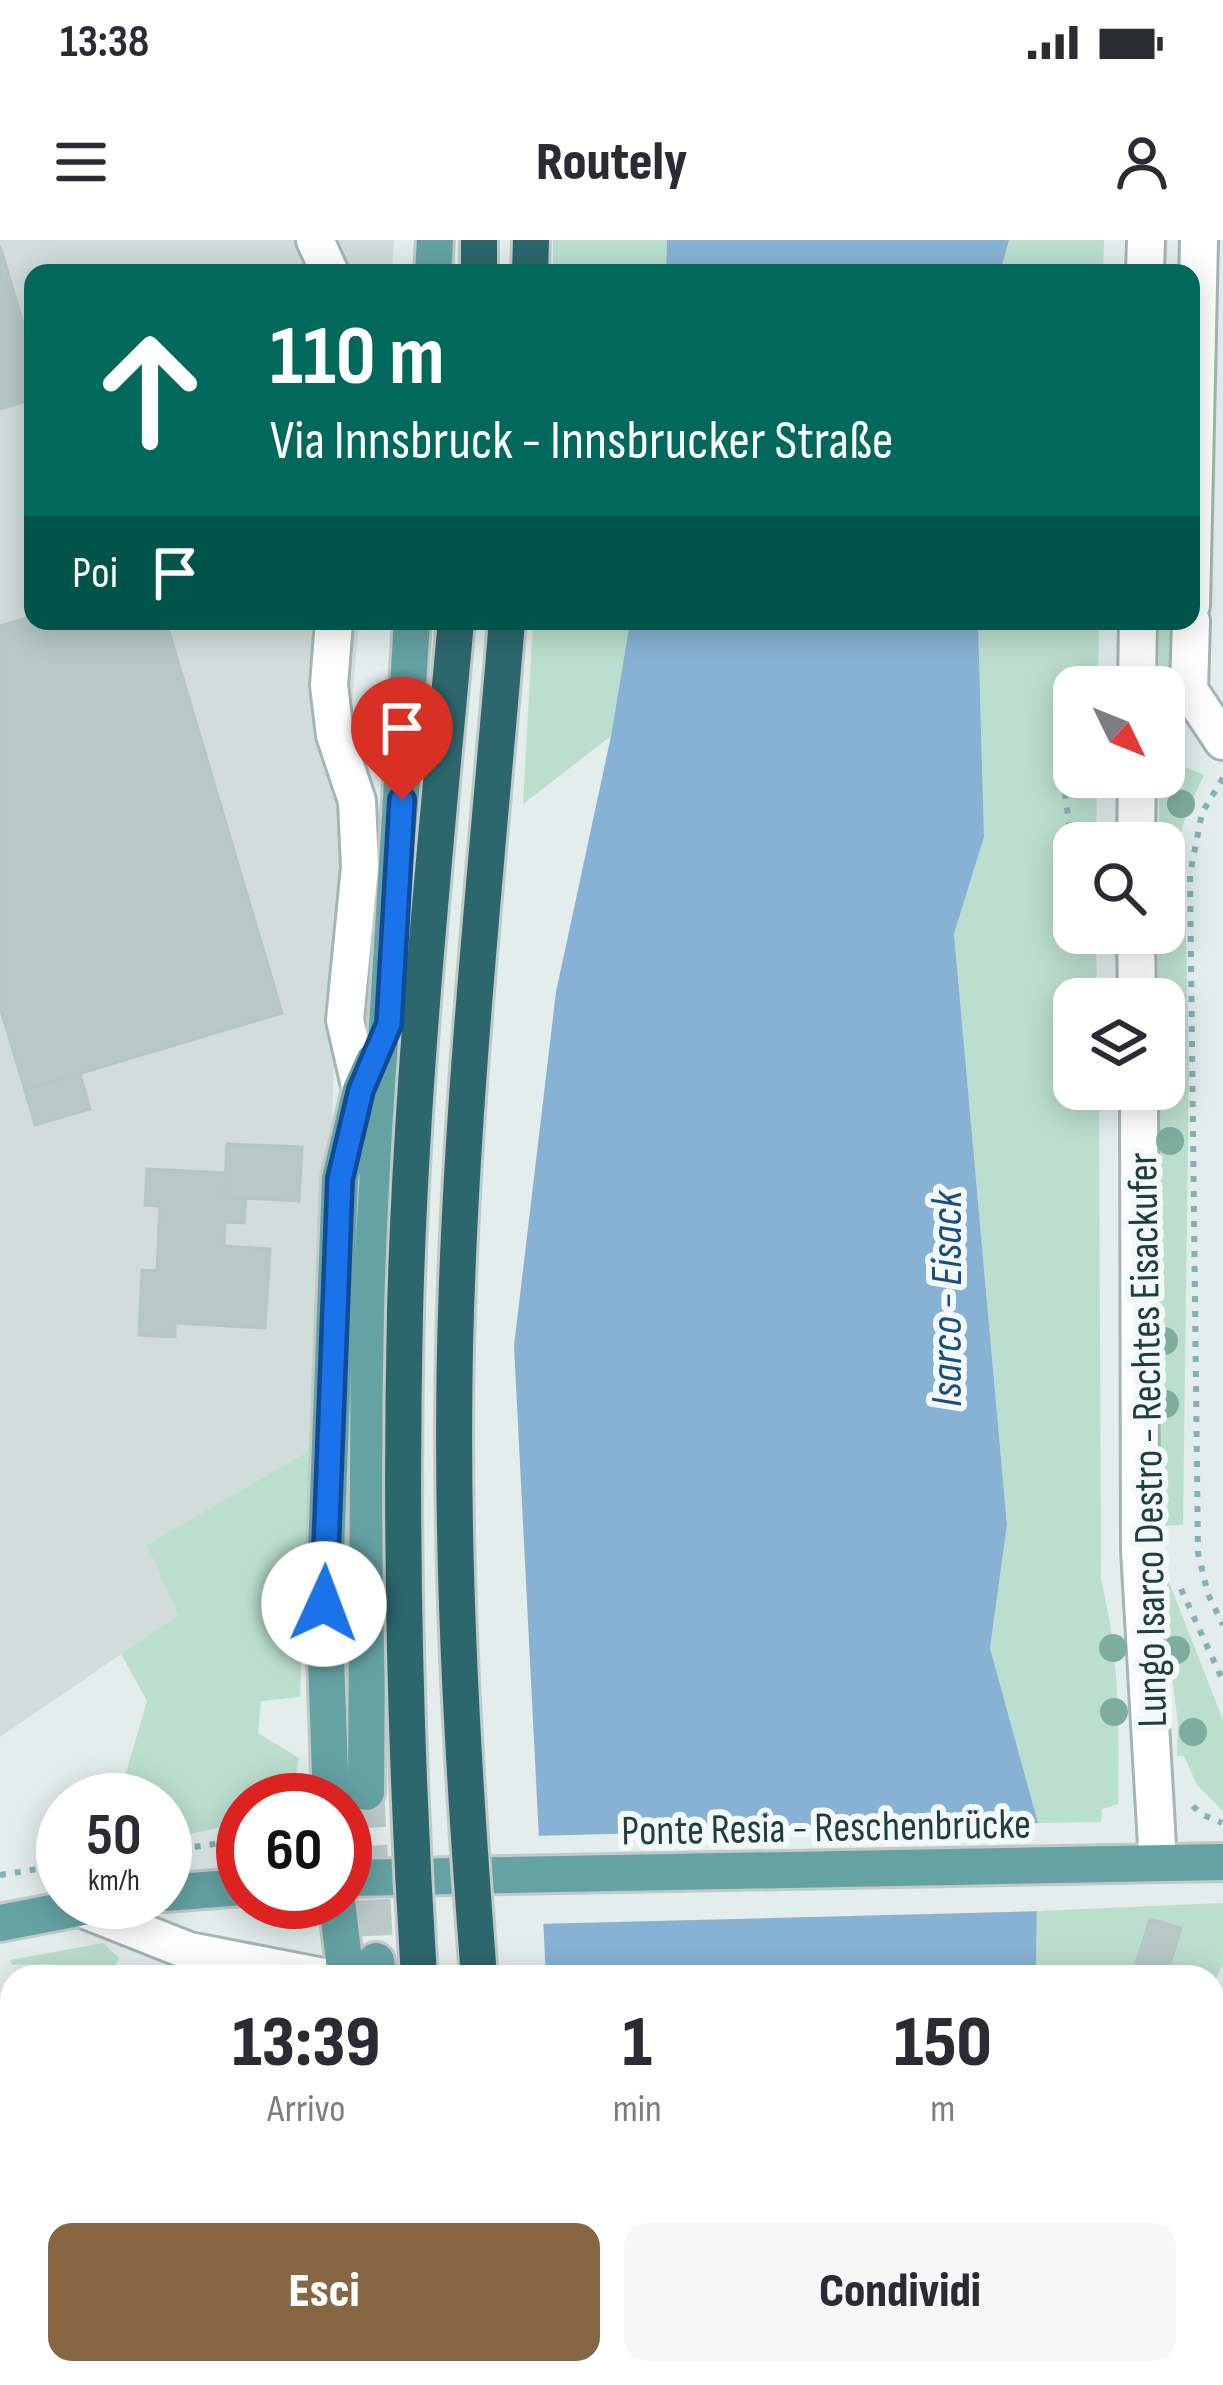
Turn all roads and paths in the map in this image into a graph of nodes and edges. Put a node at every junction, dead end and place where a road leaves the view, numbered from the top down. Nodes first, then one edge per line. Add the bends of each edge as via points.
1 (1207, 262) edge
2 (1200, 412) edge
3 (333, 630) edge
4 (411, 630) edge
5 (455, 630) edge
6 (506, 630) edge
7 (1138, 630) edge
8 (1191, 630) edge
9 (1137, 666) edge
10 (1223, 741) edge
11 (1223, 778) edge
12 (389, 1024) junction
13 (361, 1090) junction
14 (1139, 1110) edge
15 (1176, 1576) dead end
16 (1223, 1625) edge
17 (1223, 1681) edge
18 (345, 1773) tunnel mouth
19 (349, 1773) tunnel mouth
20 (1184, 1792) dead end
21 (1223, 1822) edge
22 (1223, 1862) edge
23 (1158, 1863) junction
24 (36, 1869) edge
25 (0, 1875) edge
26 (372, 1878) edge
27 (36, 1916) edge
28 (0, 1923) edge
29 (143, 1929) edge
30 (348, 1929) tunnel mouth
31 (261, 1965) edge
32 (363, 1965) edge
33 (418, 1965) edge
34 (478, 1965) edge

1 - 2 street
3 - 13 street via 335,735 357,801 360,867 345,1020
4 - 12 main road
5 - 33 highway, bridge via 423,981 406,1307 405,1761
6 - 34 highway, bridge via 456,1311 462,1742
7 - 9 street
8 - 10 street via 1189,690
11 - 16 path via 1202,814 1190,874 1198,1553
12 - 13 main road
12 - 19 main road
13 - 18 main road via 340,1179 324,1604
14 - 23 street, Lungo Isarco Destro - Rechtes Eisackufer via 1140,1549
15 - 17 path
20 - 21 path via 1201,1814
22 - 23 main road, Ponte Resia - Reschenbrücke
23 - 26 main road, Ponte Resia - Reschenbrücke
24 - 25 path
27 - 28 main road
29 - 31 street via 189,1951
30 - 32 main road

